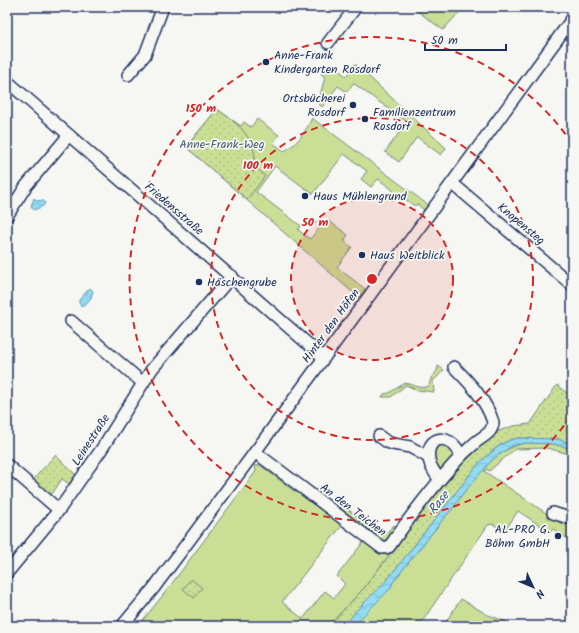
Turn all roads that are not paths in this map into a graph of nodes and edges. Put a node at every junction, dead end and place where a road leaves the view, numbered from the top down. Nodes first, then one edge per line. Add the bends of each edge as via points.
1 (163, 7) edge
2 (356, 7) edge
3 (572, 19) edge
4 (328, 44) dead end
5 (128, 75) dead end
6 (7, 81) edge
7 (69, 135) junction
8 (452, 183) junction
9 (7, 216) edge
10 (232, 276) junction
11 (572, 285) edge
12 (71, 321) dead end
13 (324, 358) junction
14 (454, 367) dead end
15 (144, 383) junction
16 (379, 436) dead end
17 (255, 452) junction
18 (461, 456) junction
19 (428, 458) junction
20 (7, 465) edge
21 (440, 479) junction
22 (59, 510) junction
23 (553, 513) dead end
24 (572, 519) edge
25 (7, 573) edge
26 (122, 626) edge

1 - 5 street via 145,55
2 - 4 street
3 - 8 street, Hinter den Höfen
6 - 7 street, Friedensstraße
7 - 9 street via 26,186
7 - 10 street, Friedensstraße
8 - 11 street, Knopensteg
8 - 13 street, Hinter den Höfen
10 - 13 street, Friedensstraße
10 - 15 street, Leinestraße via 169,348
12 - 15 street
13 - 17 street, Hinter den Höfen
14 - 18 street, An den Teichen via 483,400 493,422 488,434
15 - 22 street, Leinestraße
16 - 19 street via 386,442 410,447
17 - 21 street, An den Teichen via 382,548 389,547 414,510
17 - 26 street, Hinter den Höfen via 153,589
18 - 19 street via 453,443 442,439 432,445
18 - 21 street, An den Teichen
19 - 21 street
20 - 22 street
22 - 25 street, Leinestraße
23 - 24 street

